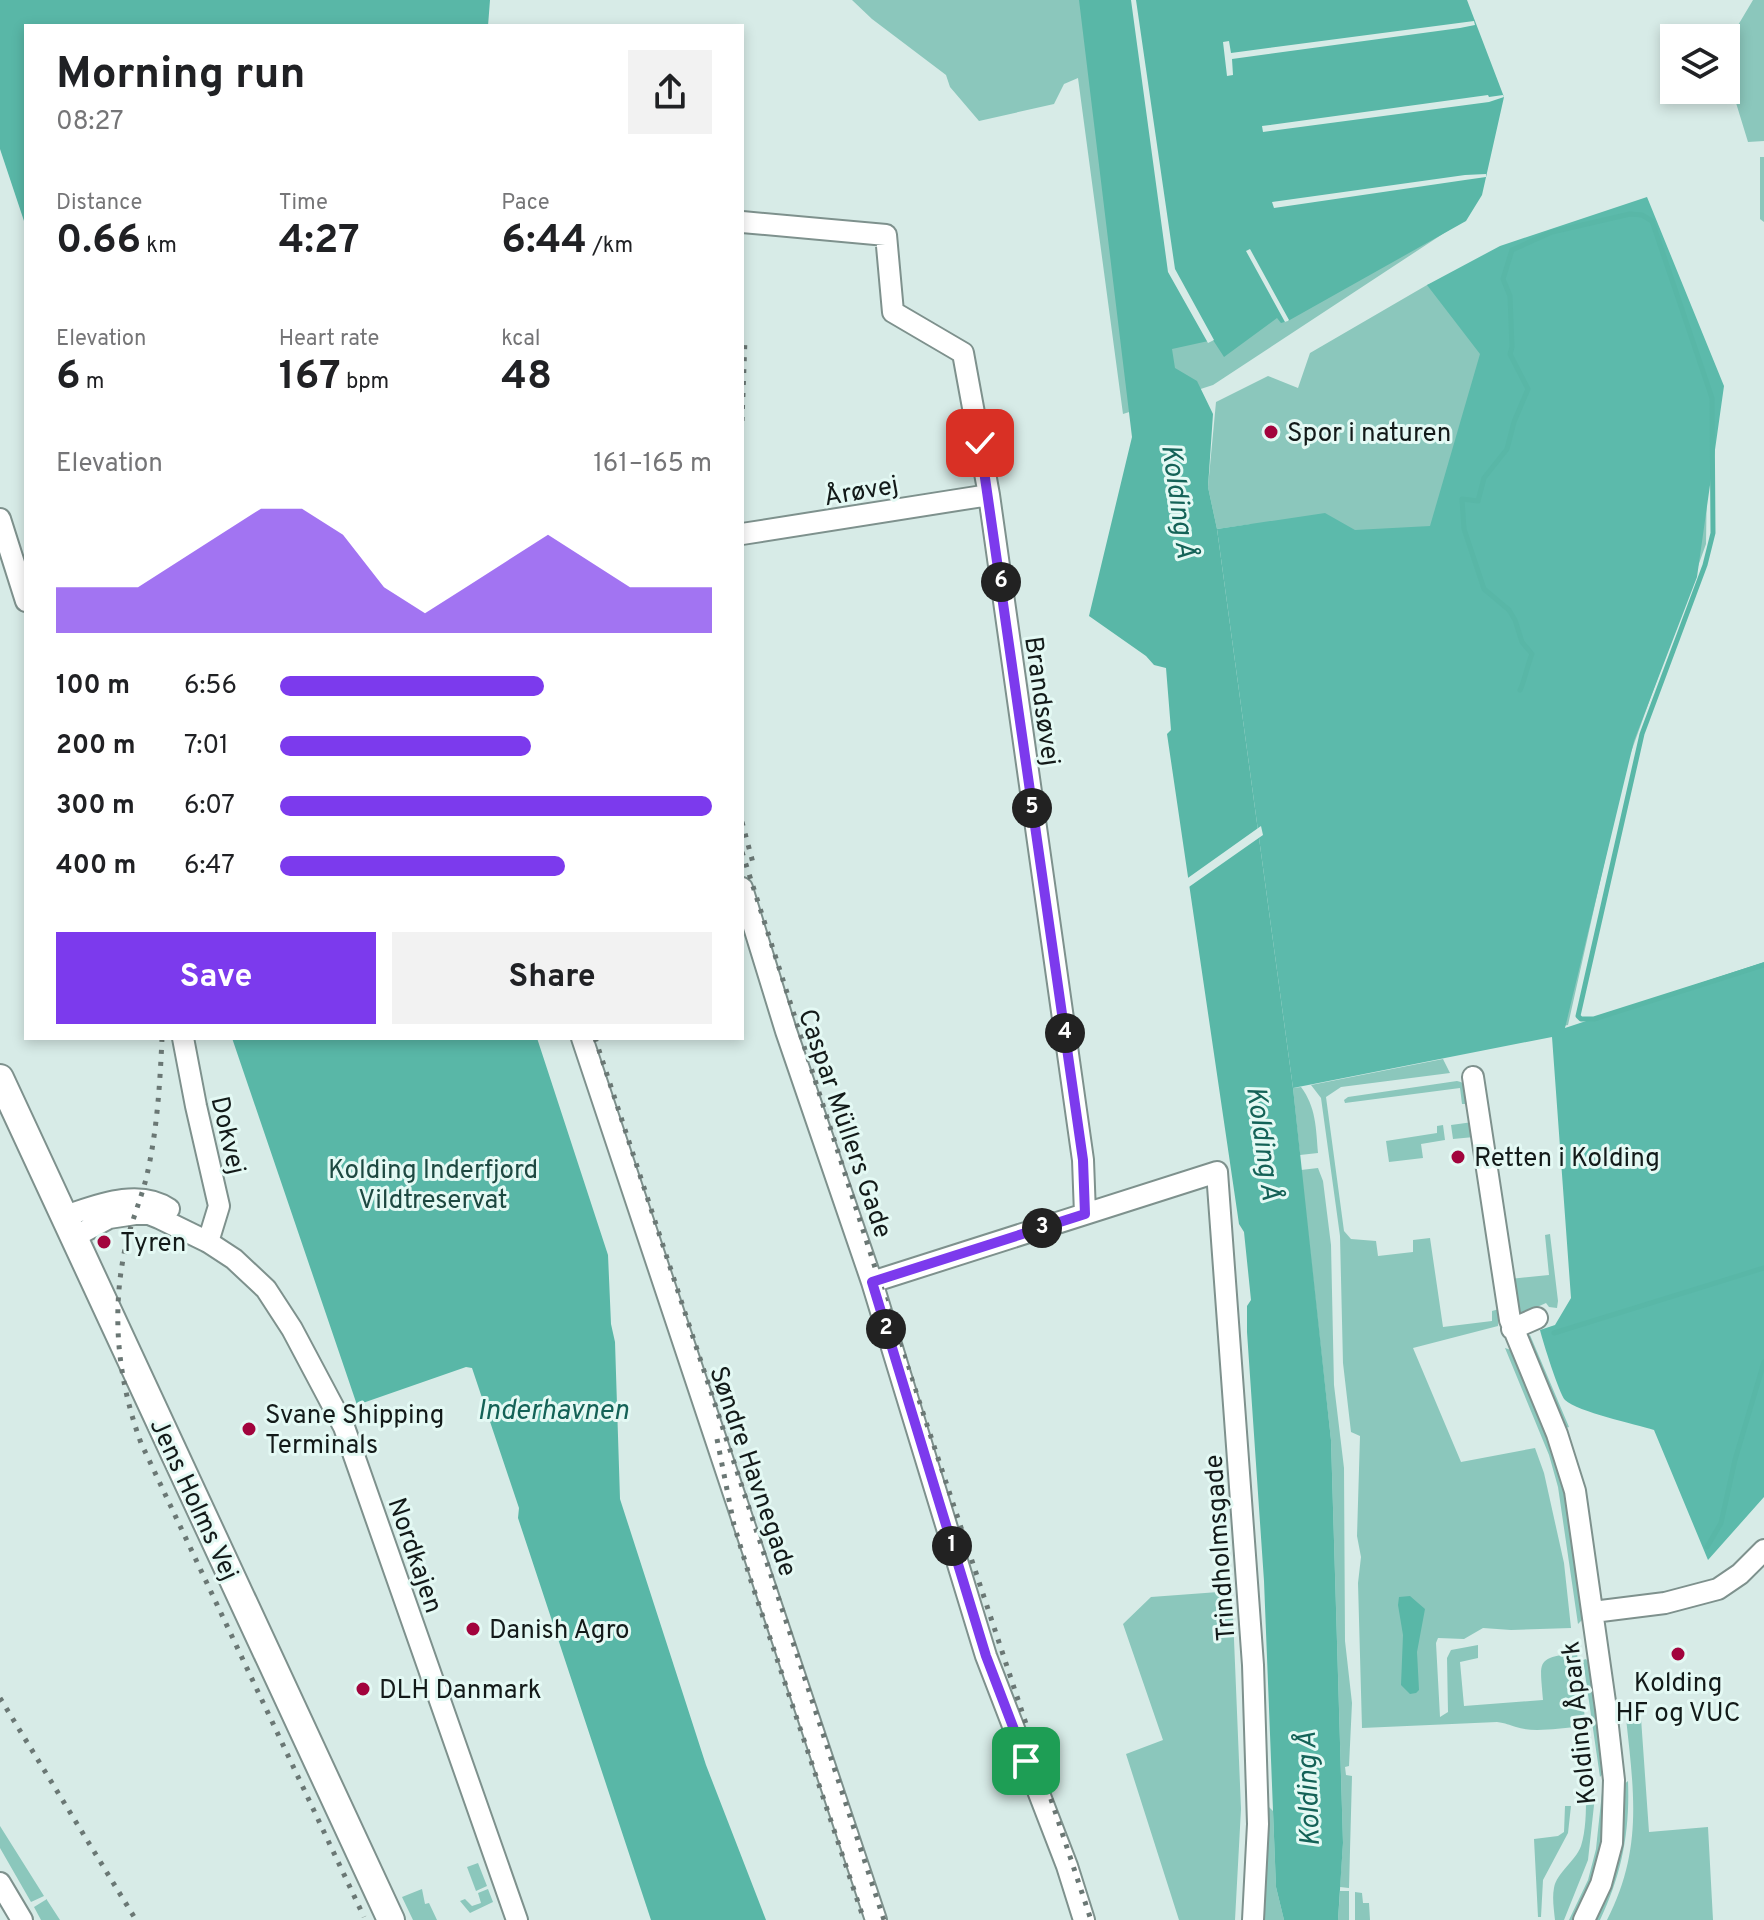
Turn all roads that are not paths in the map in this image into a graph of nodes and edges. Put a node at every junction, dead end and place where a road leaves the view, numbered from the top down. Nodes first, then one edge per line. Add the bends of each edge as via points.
1 (744, 222) edge
2 (989, 495) junction
3 (0, 519) edge
4 (744, 534) edge
5 (24, 595) edge
6 (744, 894) edge
7 (183, 1040) edge
8 (583, 1040) edge
9 (1473, 1077) dead end
10 (0, 1078) edge
11 (1085, 1214) junction
12 (69, 1226) junction
13 (208, 1242) junction
14 (872, 1282) junction
15 (1537, 1318) dead end
16 (1512, 1329) junction
17 (1764, 1550) edge
18 (1593, 1612) junction
19 (0, 1883) edge
20 (22, 1920) edge
21 (391, 1920) edge
22 (517, 1920) edge
23 (876, 1920) edge
24 (1084, 1920) edge
25 (1253, 1920) edge
26 (1584, 1920) edge

1 - 2 street, Brandsøvej via 886,235 893,312 963,353
2 - 4 street, Årøvej
2 - 11 street, Brandsøvej via 1083,1160
3 - 5 street
6 - 14 street, Caspar Müllers Gade
7 - 13 street, Dokvej via 219,1206
8 - 23 street, Søndre Havnegade
9 - 16 street, Kolding Åpark
10 - 12 main road, Jens Holms Vej
11 - 14 street
11 - 25 street, Trindholmsgade via 1217,1172 1253,1665 1258,1824
12 - 13 street, Nordkajen via 149,1214
12 - 21 main road, Jens Holms Vej
13 - 22 street, Nordkajen via 266,1289 344,1427
14 - 24 street, Caspar Müllers Gade via 986,1656
15 - 16 street
16 - 18 street, Kolding Åpark via 1575,1491
17 - 18 street, Kolding Åpark via 1718,1589 1665,1603
18 - 26 street, Kolding Åpark via 1615,1810 1607,1864
19 - 20 street

